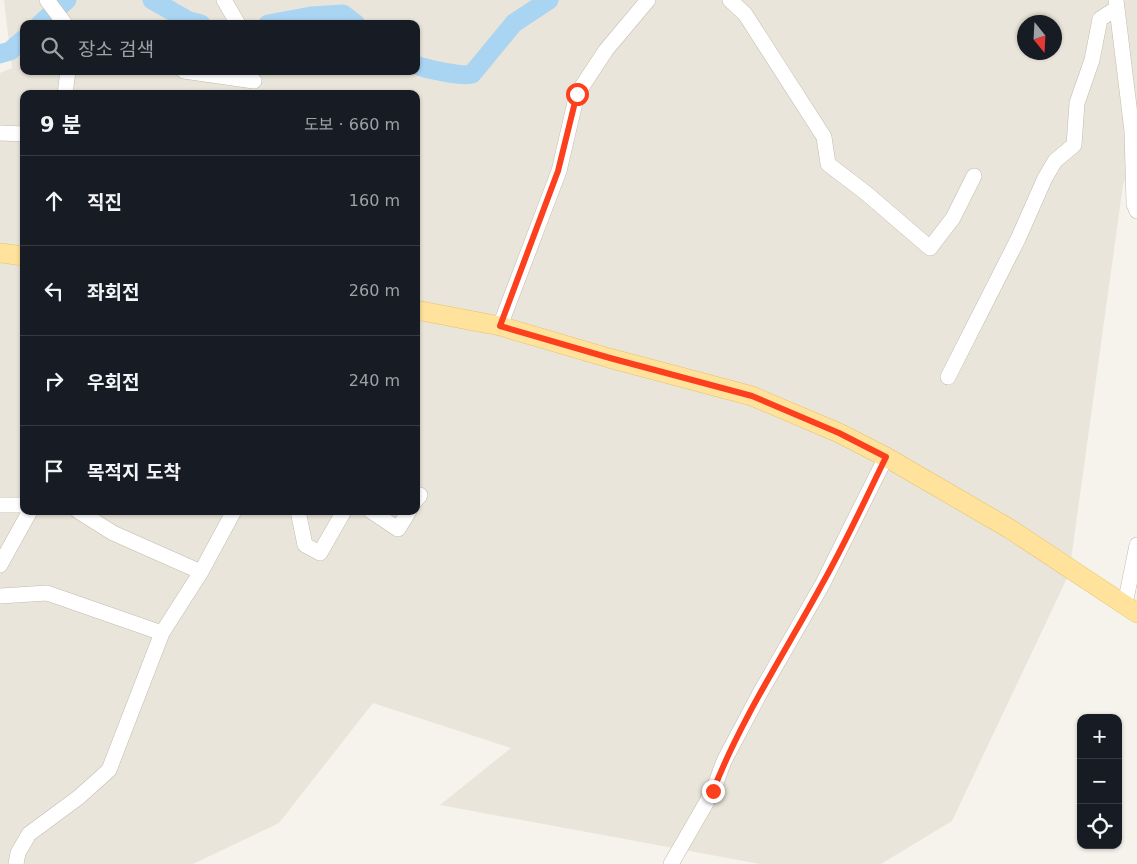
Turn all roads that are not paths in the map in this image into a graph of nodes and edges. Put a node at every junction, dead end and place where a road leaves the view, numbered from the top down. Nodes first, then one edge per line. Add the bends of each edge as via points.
1 (224, 0) edge
2 (648, 0) edge
3 (730, 0) edge
4 (1116, 4) edge
5 (236, 20) edge
6 (68, 75) edge
7 (209, 75) edge
8 (253, 82) edge
9 (66, 90) edge
10 (0, 133) edge
11 (20, 134) edge
12 (974, 176) dead end
13 (1137, 211) edge
14 (0, 253) edge
15 (20, 256) edge
16 (420, 311) edge
17 (500, 326) junction
18 (948, 377) dead end
19 (886, 457) junction
20 (0, 505) edge
21 (20, 505) edge
22 (28, 515) edge
23 (84, 515) edge
24 (232, 515) edge
25 (299, 515) edge
26 (342, 515) edge
27 (378, 515) edge
28 (407, 515) edge
29 (1137, 545) edge
30 (0, 565) edge
31 (200, 572) junction
32 (0, 596) edge
33 (1131, 608) edge
34 (162, 633) junction
35 (16, 864) edge
36 (671, 864) edge

1 - 5 street
2 - 17 street via 606,50 577,94 558,171
3 - 12 street via 745,14 824,137 828,164 930,248 952,218
4 - 13 street via 1132,131 1134,204
4 - 18 street via 1100,19 1092,60 1077,103 1074,145 1055,161 1045,178
6 - 9 street
7 - 8 street
10 - 11 street
14 - 15 main road
16 - 17 main road
17 - 19 main road via 752,396
19 - 33 main road via 1010,529
19 - 36 street via 822,585 760,693 724,761 713,791
20 - 21 street
22 - 30 street
23 - 31 street via 113,533
24 - 31 street
25 - 26 street via 305,545 320,553
27 - 28 street via 398,529
29 - 33 street
31 - 34 street
32 - 34 street via 47,593
34 - 35 street via 109,770 30,834 18,853

